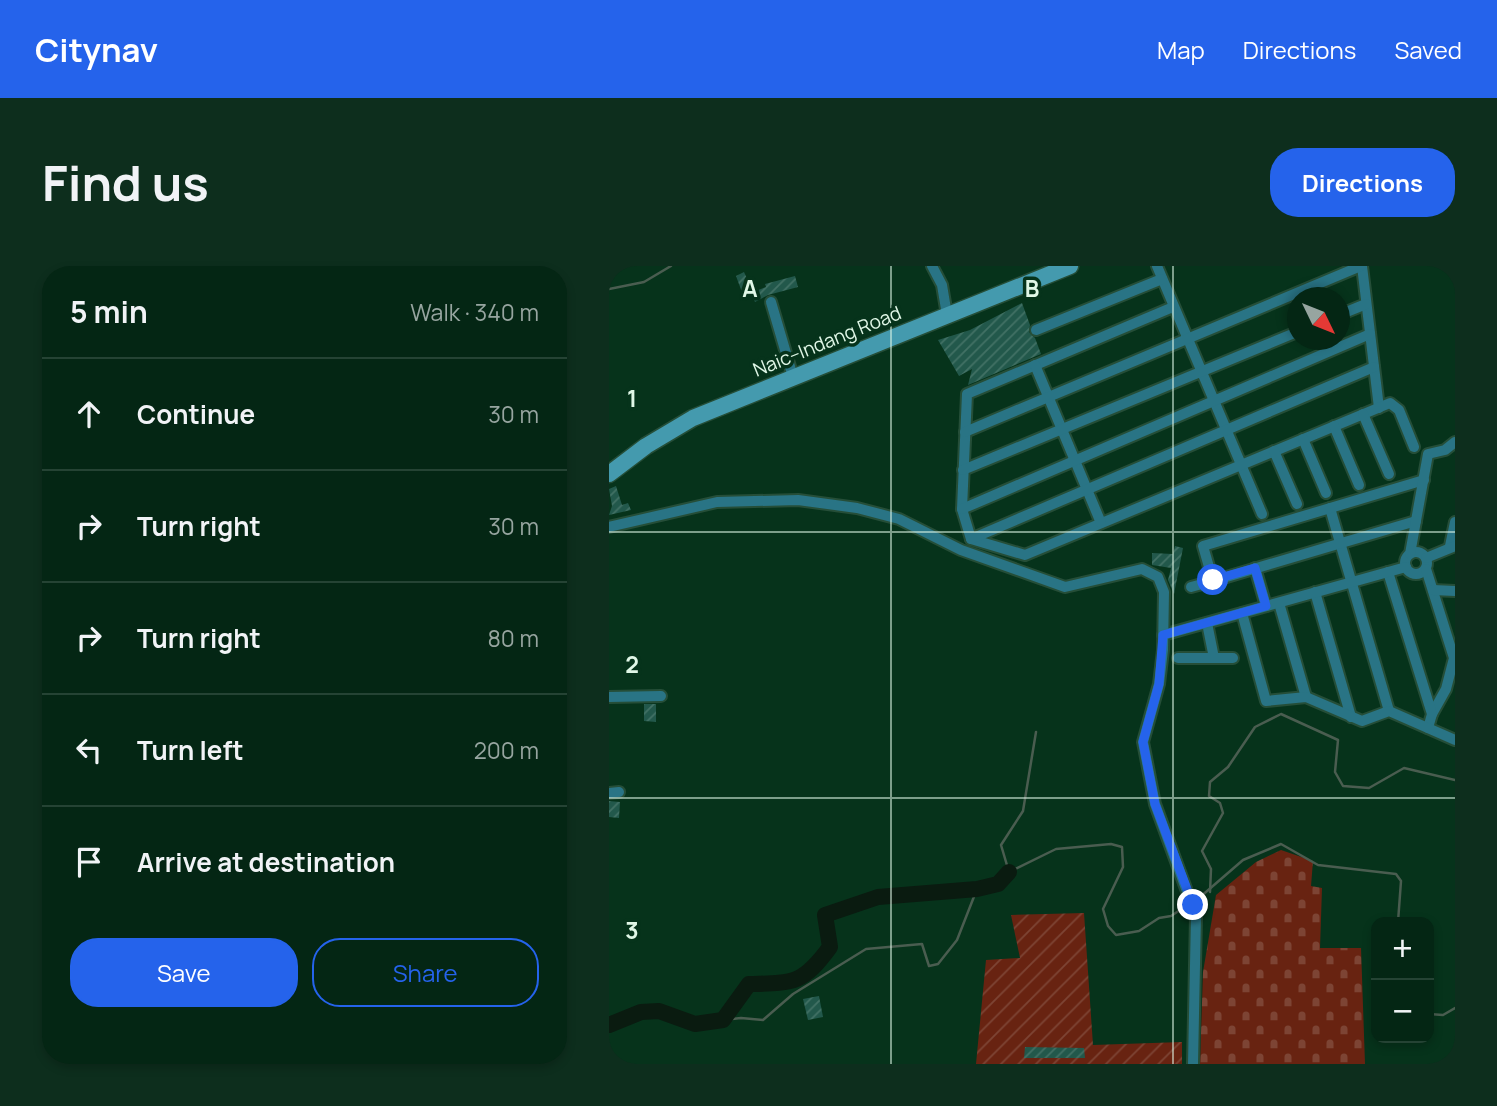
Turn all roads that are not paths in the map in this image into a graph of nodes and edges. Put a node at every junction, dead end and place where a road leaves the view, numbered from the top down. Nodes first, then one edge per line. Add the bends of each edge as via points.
1 (932, 266) edge
2 (1070, 266) edge
3 (1157, 266) edge
4 (1361, 266) edge
5 (1162, 279) junction
6 (771, 302) dead end
7 (1366, 304) junction
8 (1173, 307) junction
9 (1350, 311) edge
10 (947, 315) junction
11 (1036, 330) dead end
12 (1370, 334) junction
13 (1287, 336) edge
14 (1187, 339) junction
15 (1035, 365) junction
16 (1374, 367) junction
17 (1201, 372) junction
18 (793, 377) junction
19 (1048, 397) junction
20 (1213, 402) junction
21 (1379, 408) junction
22 (1363, 414) junction
23 (1334, 426) junction
24 (1062, 430) junction
25 (1225, 431) junction
26 (965, 432) junction
27 (1303, 439) junction
28 (1455, 442) edge
29 (1414, 447) dead end
30 (1274, 451) junction
31 (1075, 461) junction
32 (1240, 465) junction
33 (963, 470) junction
34 (609, 474) edge
35 (1389, 474) dead end
36 (1424, 480) junction
37 (1359, 485) dead end
38 (1087, 490) junction
39 (1327, 493) dead end
40 (1297, 504) dead end
41 (1330, 508) junction
42 (962, 509) junction
43 (1262, 514) dead end
44 (1416, 521) junction
45 (1455, 522) edge
46 (1101, 523) junction
47 (609, 527) edge
48 (971, 540) junction
49 (1340, 543) junction
50 (1452, 546) edge
51 (1410, 554) junction
52 (1426, 563) junction
53 (1406, 567) junction
54 (1255, 568) junction
55 (1388, 572) junction
56 (1213, 580) junction
57 (1351, 582) junction
58 (1191, 587) dead end
59 (1433, 590) junction
60 (1455, 591) edge
61 (1315, 592) junction
62 (1279, 603) junction
63 (1266, 606) junction
64 (1243, 613) junction
65 (1455, 621) edge
66 (1442, 622) junction
67 (1207, 623) junction
68 (1163, 635) junction
69 (1178, 658) dead end
70 (1215, 658) junction
71 (1233, 658) dead end
72 (661, 696) dead end
73 (609, 697) edge
74 (1306, 697) junction
75 (1389, 711) junction
76 (1432, 714) junction
77 (1351, 717) junction
78 (1428, 728) junction
79 (1455, 740) edge
80 (1193, 1064) edge

1 - 10 street via 942,285
2 - 10 main road, Naic–Indang Road
3 - 5 street
4 - 7 street
4 - 14 street
5 - 8 street
5 - 11 street
6 - 18 street
7 - 9 street
7 - 12 street
8 - 14 street
8 - 15 street
10 - 18 main road, Naic–Indang Road
12 - 16 street
12 - 20 street
13 - 17 street
14 - 17 street
14 - 19 street
15 - 19 street
15 - 26 street via 967,394
16 - 21 street
16 - 25 street
17 - 20 street
17 - 24 street
18 - 34 main road, Naic–Indang Road via 693,418
19 - 24 street
19 - 26 street
20 - 25 street
20 - 31 street
21 - 22 street
21 - 29 street via 1389,403 1399,410
22 - 23 street
22 - 35 street
23 - 27 street
23 - 37 street
24 - 31 street
24 - 33 street
25 - 32 street
25 - 38 street
26 - 33 street
27 - 30 street
27 - 39 street
28 - 36 street via 1429,454
30 - 32 street
30 - 40 street
31 - 38 street
31 - 42 street
32 - 43 street
32 - 46 street
33 - 42 street
36 - 41 street
36 - 44 street
38 - 46 street
38 - 48 street
41 - 49 street
41 - 56 street via 1203,546
42 - 48 street
44 - 49 street
44 - 51 street
45 - 50 street
46 - 48 street via 1025,555
47 - 68 street via 728,501 798,500 857,508 899,519 961,550 1051,584 1075,586 1142,569 1154,573 1164,592
49 - 54 street
49 - 57 street
50 - 52 street
51 - 52 street via 1421,553
51 - 53 street
52 - 53 street via 1420,574
52 - 59 street
53 - 55 street
54 - 56 street
54 - 63 street
55 - 57 street
55 - 76 street
56 - 58 street
57 - 61 street
57 - 75 street
59 - 60 street
59 - 66 street
61 - 62 street
61 - 77 street
62 - 63 street
62 - 74 street
63 - 64 street
64 - 67 street
64 - 74 street via 1266,701
65 - 66 street
66 - 76 street via 1454,658 1446,689
67 - 68 street
67 - 70 street
68 - 80 street via 1159,684 1143,742 1152,791 1196,916
69 - 70 street
70 - 71 street
72 - 73 street
74 - 77 street
75 - 77 street via 1362,721
75 - 78 street
76 - 78 street
78 - 79 street

